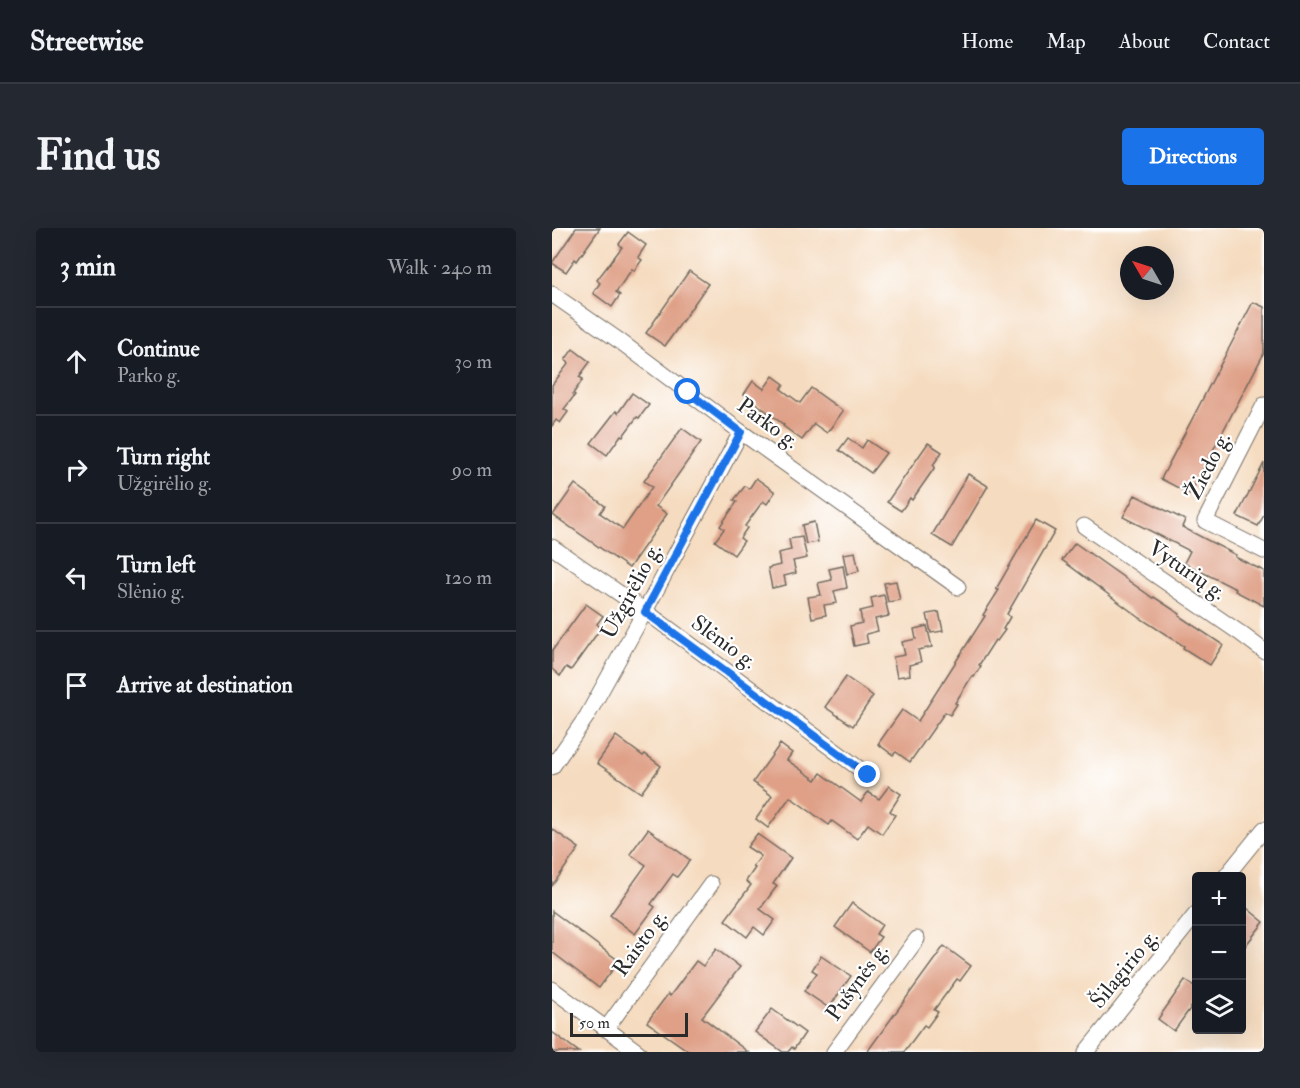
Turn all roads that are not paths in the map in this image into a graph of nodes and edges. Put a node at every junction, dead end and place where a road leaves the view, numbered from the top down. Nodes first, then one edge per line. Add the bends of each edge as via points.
1 (552, 294) edge
2 (1264, 405) edge
3 (741, 432) junction
4 (1084, 526) dead end
5 (552, 547) edge
6 (1264, 551) edge
7 (958, 587) dead end
8 (645, 612) junction
9 (1264, 651) edge
10 (552, 767) edge
11 (868, 775) dead end
12 (1264, 829) edge
13 (1229, 872) edge
14 (711, 884) dead end
15 (1192, 920) edge
16 (917, 939) dead end
17 (552, 989) edge
18 (606, 1029) junction
19 (638, 1052) edge
20 (834, 1052) edge
21 (1086, 1052) edge

1 - 3 street, Parko g.
2 - 6 street, Žiedo g. via 1205,521
3 - 7 street, Parko g.
3 - 8 street, Užgirėlio g.
4 - 9 street, Vyturių g.
5 - 8 street, Slėnio g.
8 - 10 street, Užgirėlio g. via 587,716
8 - 11 street, Slėnio g.
12 - 13 street
14 - 18 street, Raisto g.
15 - 21 street, Šilagirio g.
16 - 20 street, Pušynės g.
17 - 18 street
18 - 19 street

